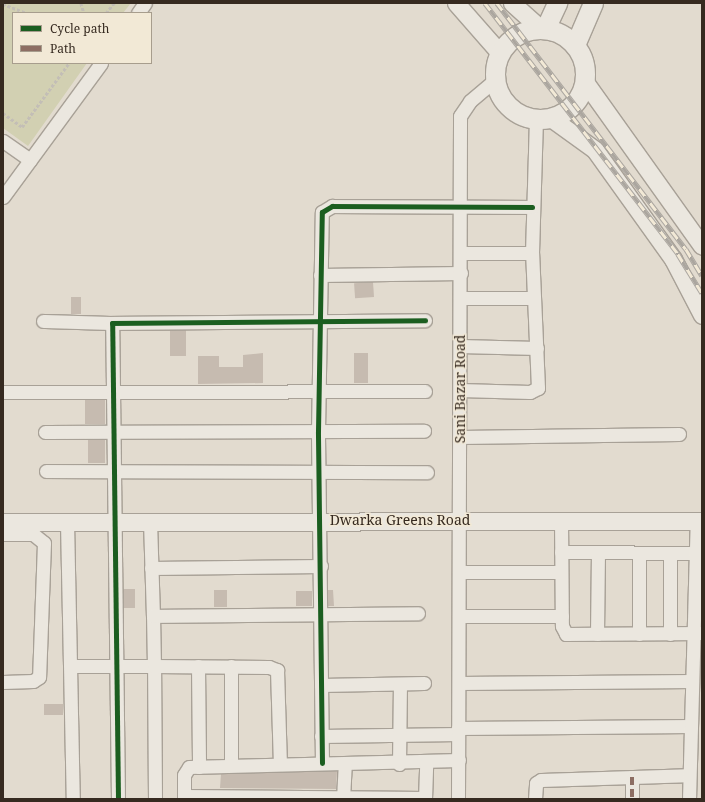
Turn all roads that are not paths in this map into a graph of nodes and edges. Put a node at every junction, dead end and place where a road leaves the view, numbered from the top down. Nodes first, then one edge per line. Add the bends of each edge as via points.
1 (146, 3) edge
2 (456, 3) edge
3 (512, 3) edge
4 (558, 3) edge
5 (593, 3) edge
6 (139, 12) edge
7 (542, 28) junction
8 (575, 45) junction
9 (499, 52) junction
10 (100, 64) edge
11 (494, 81) junction
12 (585, 82) junction
13 (544, 119) junction
14 (3, 141) edge
15 (30, 160) junction
16 (3, 197) edge
17 (461, 206) junction
18 (532, 207) junction
19 (702, 246) edge
20 (460, 253) junction
21 (532, 253) junction
22 (460, 273) junction
23 (320, 275) junction
24 (460, 298) junction
25 (534, 298) junction
26 (702, 315) edge
27 (319, 320) junction
28 (425, 320) dead end
29 (43, 322) dead end
30 (112, 323) junction
31 (460, 346) junction
32 (537, 348) junction
33 (460, 390) junction
34 (113, 391) junction
35 (318, 391) junction
36 (425, 391) dead end
37 (3, 392) edge
38 (318, 431) junction
39 (424, 431) dead end
40 (45, 432) dead end
41 (114, 432) junction
42 (679, 434) dead end
43 (460, 437) junction
44 (114, 470) junction
45 (319, 470) junction
46 (46, 471) dead end
47 (427, 472) dead end
48 (320, 520) junction
49 (459, 520) junction
50 (561, 520) junction
51 (150, 521) junction
52 (699, 521) edge
53 (3, 522) edge
54 (67, 522) junction
55 (114, 522) junction
56 (3, 534) edge
57 (561, 552) junction
58 (598, 553) junction
59 (639, 553) junction
60 (670, 553) junction
61 (699, 553) edge
62 (321, 566) junction
63 (151, 568) junction
64 (459, 572) junction
65 (561, 572) junction
66 (418, 613) dead end
67 (322, 614) junction
68 (153, 616) junction
69 (459, 616) junction
70 (562, 616) junction
71 (698, 633) edge
72 (597, 634) junction
73 (639, 634) junction
74 (670, 634) junction
75 (71, 666) junction
76 (118, 666) junction
77 (154, 666) junction
78 (198, 666) junction
79 (231, 666) junction
80 (692, 681) junction
81 (3, 682) edge
82 (424, 683) dead end
83 (458, 683) junction
84 (400, 684) junction
85 (321, 685) junction
86 (458, 731) junction
87 (694, 734) edge
88 (400, 735) junction
89 (321, 736) junction
90 (459, 760) junction
91 (231, 763) junction
92 (280, 763) junction
93 (322, 763) junction
94 (426, 763) junction
95 (345, 764) junction
96 (399, 764) junction
97 (198, 767) junction
98 (694, 770) edge
99 (632, 777) junction
100 (184, 798) edge
101 (311, 798) edge
102 (425, 798) edge
103 (73, 799) edge
104 (118, 799) edge
105 (155, 799) edge
106 (343, 799) edge
107 (458, 799) edge
108 (535, 799) edge
109 (632, 799) edge
110 (689, 799) edge

1 - 6 street
2 - 9 street
3 - 7 street
4 - 7 main road
5 - 8 main road
7 - 8 main road via 562,34
7 - 9 main road via 524,31 510,39
8 - 12 main road via 584,62
9 - 11 main road
10 - 15 street
11 - 13 main road via 509,108
11 - 17 street, Sani Bazar Road via 461,111
12 - 13 main road via 573,105
12 - 19 street
13 - 18 street
13 - 26 street via 595,150 673,259
14 - 15 street
15 - 16 street
17 - 18 street
17 - 20 street, Sani Bazar Road
17 - 23 street via 325,208 321,219
18 - 21 street
20 - 21 street
20 - 22 street, Sani Bazar Road
21 - 25 street
22 - 23 street
22 - 24 street, Sani Bazar Road
23 - 27 street
24 - 25 street
24 - 31 street, Sani Bazar Road
25 - 32 street
27 - 28 street
27 - 30 street
27 - 35 street
29 - 30 street
30 - 34 street
31 - 32 street
31 - 33 street, Sani Bazar Road
32 - 33 street via 537,390
33 - 43 street, Sani Bazar Road
34 - 35 street
34 - 37 street
34 - 41 street
35 - 36 street
35 - 38 street
38 - 39 street
38 - 41 street
38 - 45 street
40 - 41 street
41 - 44 street
42 - 43 street
43 - 49 street, Sani Bazar Road
44 - 45 street
44 - 46 street
44 - 55 street
45 - 47 street
45 - 48 street
48 - 49 street, Dwarka Greens Road
48 - 51 street, Dwarka Greens Road
48 - 62 street
49 - 50 street, Dwarka Greens Road
49 - 64 street, Sani Bazar Road
50 - 52 street, Dwarka Greens Road
50 - 57 street
51 - 55 street, Dwarka Greens Road
51 - 63 street
52 - 61 street
53 - 54 street, Dwarka Greens Road
54 - 55 street, Dwarka Greens Road
54 - 75 street
55 - 76 street
56 - 81 street via 33,534 44,543 40,677 33,681
57 - 58 street
57 - 65 street
58 - 59 street
58 - 72 street
59 - 60 street
59 - 73 street
60 - 61 street
60 - 74 street
61 - 71 street
62 - 63 street
62 - 67 street
63 - 68 street
64 - 65 street
64 - 69 street, Sani Bazar Road
65 - 70 street
66 - 67 street
67 - 68 street
67 - 85 street
68 - 77 street
69 - 70 street
69 - 83 street, Sani Bazar Road
70 - 72 street via 566,634
71 - 74 street
71 - 80 street
72 - 73 street
73 - 74 street
75 - 76 street
75 - 103 street
76 - 77 street
76 - 104 street
77 - 78 street
77 - 105 street
78 - 79 street
78 - 97 street
79 - 91 street
79 - 92 street via 269,667 277,670
80 - 83 street
80 - 87 street
82 - 84 street
83 - 86 street, Sani Bazar Road
84 - 85 street
84 - 88 street
85 - 89 street
86 - 87 street
86 - 88 street
86 - 90 street, Sani Bazar Road
87 - 98 street
88 - 89 street
88 - 96 street
89 - 93 street
90 - 94 street
90 - 107 street, Sani Bazar Road
91 - 92 street
91 - 97 street
92 - 93 street
93 - 95 street
94 - 96 street
94 - 102 street
95 - 96 street
95 - 106 street
97 - 100 street via 185,770
98 - 99 street
98 - 110 street
99 - 108 street via 541,780 535,786
99 - 109 street
100 - 101 street
101 - 106 street
102 - 106 street

